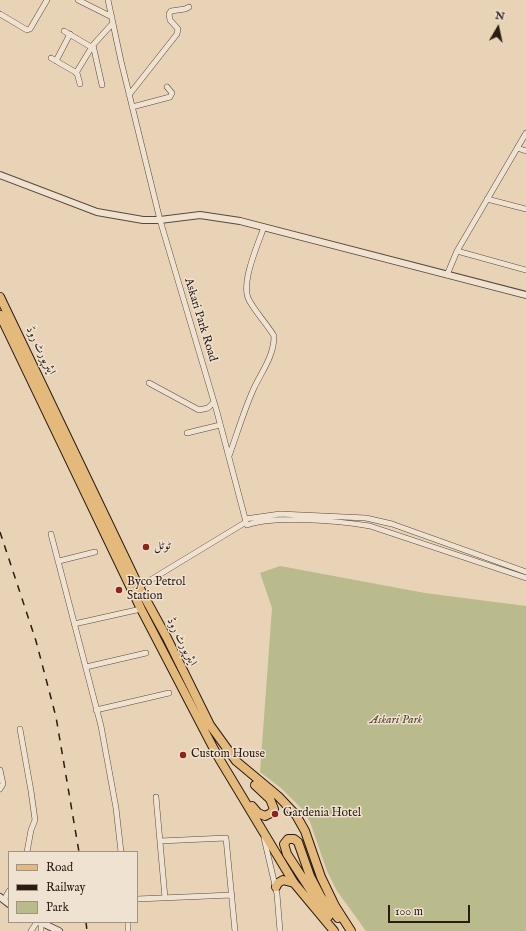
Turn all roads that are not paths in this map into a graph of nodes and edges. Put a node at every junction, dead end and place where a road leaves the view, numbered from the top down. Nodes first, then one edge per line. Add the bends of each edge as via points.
1 (47, 0) edge
2 (78, 0) edge
3 (108, 0) edge
4 (189, 7) dead end
5 (0, 14) edge
6 (112, 20) junction
7 (64, 31) dead end
8 (70, 34) junction
9 (92, 46) junction
10 (76, 73) junction
11 (80, 84) dead end
12 (102, 85) dead end
13 (166, 87) dead end
14 (130, 95) junction
15 (132, 107) junction
16 (526, 133) edge
17 (517, 148) junction
18 (526, 150) edge
19 (0, 175) edge
20 (487, 198) junction
21 (526, 209) edge
22 (160, 220) junction
23 (264, 228) junction
24 (456, 251) junction
25 (526, 270) edge
26 (447, 275) junction
27 (526, 295) edge
28 (0, 297) edge
29 (0, 316) edge
30 (149, 383) dead end
31 (214, 402) junction
32 (220, 425) junction
33 (187, 434) dead end
34 (229, 456) junction
35 (246, 522) junction
36 (51, 534) dead end
37 (95, 552) dead end
38 (59, 561) junction
39 (526, 572) edge
40 (526, 578) edge
41 (139, 587) junction
42 (141, 609) junction
43 (74, 624) junction
44 (146, 653) dead end
45 (86, 667) junction
46 (169, 693) dead end
47 (96, 710) junction
48 (20, 729) dead end
49 (239, 764) junction
50 (0, 770) edge
51 (0, 789) edge
52 (240, 793) junction
53 (156, 797) dead end
54 (263, 833) junction
55 (160, 841) junction
56 (27, 851) edge
57 (121, 851) edge
58 (294, 883) junction
59 (276, 888) junction
60 (232, 895) junction
61 (166, 898) junction
62 (138, 899) edge
63 (38, 923) edge
64 (41, 923) edge
65 (31, 931) edge
66 (59, 931) edge
67 (235, 931) edge
68 (280, 931) edge
69 (335, 931) edge
70 (351, 931) edge

1 - 5 street via 27,30
2 - 6 street
3 - 6 street, Askari Park Road
4 - 14 street via 171,11 170,20 178,29 177,34
6 - 9 street
6 - 14 street, Askari Park Road
7 - 8 street
8 - 9 street
8 - 10 street via 53,60
9 - 10 street
9 - 12 street
10 - 11 street
13 - 15 street via 172,93 170,97
14 - 15 street, Askari Park Road
15 - 22 street, Askari Park Road
16 - 17 street
17 - 18 street
17 - 20 street
19 - 22 street via 97,212 143,220
20 - 21 street
20 - 24 street
22 - 23 street via 200,216 240,220
22 - 31 street, Askari Park Road
23 - 26 street
23 - 34 street via 246,288 248,299 274,336 274,343 271,357 254,389
24 - 25 street
24 - 26 street
26 - 27 street
28 - 41 main road, ایئرپورٹ روڈ
29 - 42 main road, ایئرپورٹ روڈ
30 - 31 street via 199,410 208,408
31 - 32 street, Askari Park Road
32 - 33 street
32 - 34 street, Askari Park Road
34 - 35 street, Askari Park Road
35 - 39 street via 280,514 366,518 392,524
35 - 40 street via 282,520 370,526
35 - 41 street
36 - 38 street
37 - 38 street
38 - 43 street
41 - 49 main road, ایئرپورٹ روڈ via 210,724 226,750
42 - 43 street
42 - 52 main road, ایئرپورٹ روڈ via 213,748
43 - 45 street
44 - 45 street
45 - 47 street
46 - 47 street
47 - 57 street via 116,808
48 - 56 street via 34,820
49 - 52 main road via 242,772 270,799 274,806 273,811 265,816 258,813
49 - 70 main road, ایئرپورٹ روڈ via 286,803 298,818 321,877
50 - 51 street via 3,784
52 - 54 main road, ایئرپورٹ روڈ
53 - 55 street
54 - 58 main road, ایئرپورٹ روڈ
54 - 59 street
55 - 60 street via 226,838
55 - 61 street
58 - 59 main road via 283,880
58 - 69 main road, ایئرپورٹ روڈ
59 - 68 street
60 - 61 street
60 - 67 street
61 - 62 street
63 - 65 street
64 - 66 street
69 - 70 main road via 287,854 284,844 288,839 294,838 298,842 310,876 321,897

